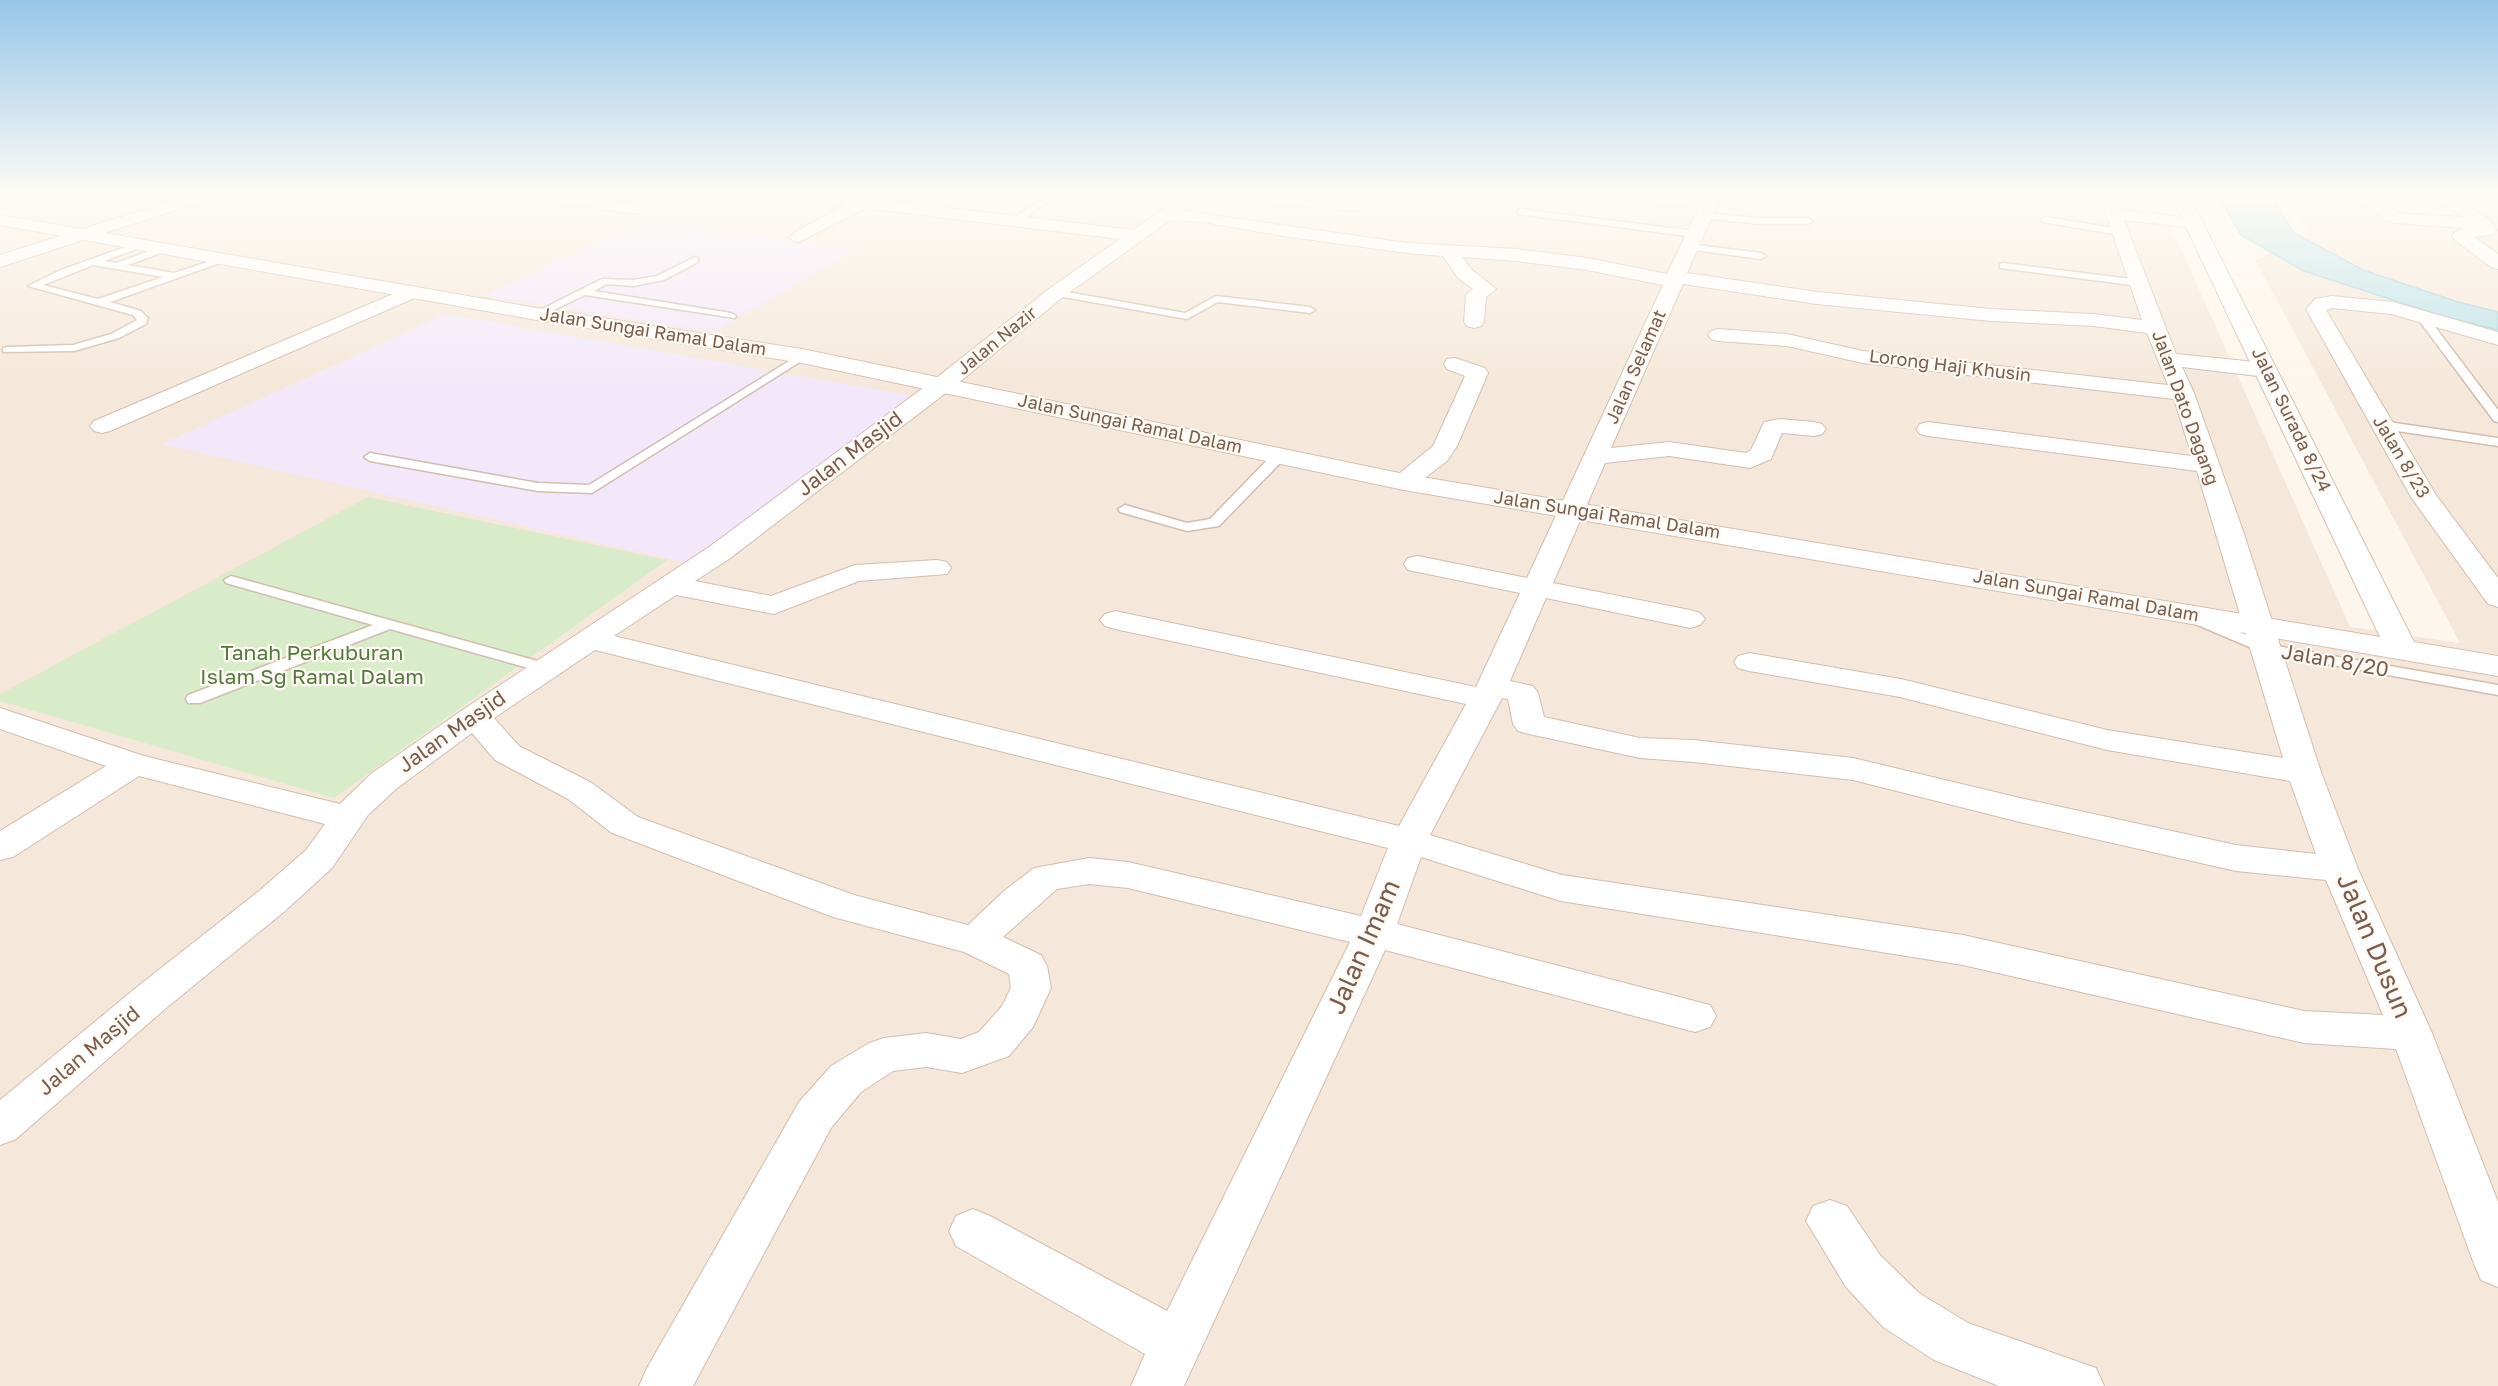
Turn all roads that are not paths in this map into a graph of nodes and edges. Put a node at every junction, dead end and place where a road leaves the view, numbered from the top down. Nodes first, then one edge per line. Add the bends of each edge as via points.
1 (103, 258) edge
2 (139, 258) edge
3 (210, 258) edge
4 (1105, 258) edge
5 (1453, 258) edge
6 (1537, 258) edge
7 (1684, 258) edge
8 (2130, 258) edge
9 (2211, 258) edge
10 (223, 260) junction
11 (695, 260) dead end
12 (91, 262) junction
13 (116, 266) junction
14 (2003, 266) dead end
15 (176, 276) junction
16 (1674, 279) junction
17 (2139, 283) junction
18 (412, 292) junction
19 (584, 292) junction
20 (1056, 293) junction
21 (99, 302) junction
22 (1310, 310) dead end
23 (537, 314) junction
24 (731, 316) dead end
25 (2422, 317) junction
26 (1474, 322) dead end
27 (2156, 328) junction
28 (1718, 335) dead end
29 (2498, 339) edge
30 (6, 350) dead end
31 (802, 356) junction
32 (2167, 359) junction
33 (1455, 364) dead end
34 (2266, 370) junction
35 (943, 384) junction
36 (2183, 393) junction
37 (2498, 418) edge
38 (2381, 425) junction
39 (102, 426) dead end
40 (1814, 429) dead end
41 (1928, 429) dead end
42 (2498, 442) edge
43 (1279, 456) junction
44 (370, 457) dead end
45 (1596, 457) junction
46 (2206, 465) junction
47 (1404, 482) junction
48 (1125, 509) dead end
49 (1573, 509) junction
50 (1418, 564) dead end
51 (937, 568) dead end
52 (231, 580) dead end
53 (669, 585) junction
54 (1536, 588) junction
55 (2498, 598) edge
56 (1690, 619) dead end
57 (1115, 620) dead end
58 (389, 624) junction
59 (2263, 637) junction
60 (588, 639) junction
61 (2402, 649) junction
62 (1749, 662) dead end
63 (2498, 666) edge
64 (546, 668) junction
65 (2498, 690) edge
66 (1489, 693) junction
67 (194, 699) dead end
68 (475, 716) junction
69 (0, 718) edge
70 (134, 764) junction
71 (2304, 772) junction
72 (346, 818) junction
73 (1408, 841) junction
74 (0, 848) edge
75 (2340, 869) junction
76 (1374, 933) junction
77 (975, 941) junction
78 (1695, 1016) dead end
79 (2412, 1033) junction
80 (0, 1126) edge
81 (1830, 1221) dead end
82 (974, 1231) dead end
83 (2498, 1264) edge
84 (1167, 1365) edge
85 (664, 1386) edge
86 (2078, 1386) edge

1 - 12 lane
2 - 13 lane
3 - 10 street, Jalan Sungai Ramal Dalam
4 - 20 street, Jalan Nazir
5 - 26 street via 1465,274 1486,288 1476,295
6 - 16 street
7 - 16 street, Jalan Selamat
8 - 17 street, Jalan Dato Dagang
9 - 34 street, Jalan Surada 8/24
10 - 15 lane
10 - 18 street, Jalan Sungai Ramal Dalam
11 - 19 lane via 660,278 633,283 606,281
12 - 13 lane
12 - 21 lane via 33,286
13 - 15 lane
14 - 17 lane
15 - 21 lane
16 - 27 street via 1816,298
16 - 45 street, Jalan Selamat
17 - 27 street, Jalan Dato Dagang
18 - 23 street, Jalan Sungai Ramal Dalam
18 - 39 street
19 - 23 lane
19 - 24 lane
20 - 22 lane via 1187,316 1216,299
20 - 35 street, Jalan Nazir
21 - 30 lane via 137,313 142,322 115,336 74,348
23 - 31 street, Jalan Sungai Ramal Dalam
25 - 29 street
25 - 37 lane
25 - 38 street, Jalan 8/23 via 2393,308 2348,303 2322,303 2316,309
27 - 32 street, Jalan Dato Dagang
28 - 36 street, Lorong Haji Khusin via 1786,340 1863,357
31 - 35 street, Jalan Sungai Ramal Dalam
31 - 44 lane via 592,489 538,487
32 - 34 street
32 - 36 street, Jalan Dato Dagang
33 - 47 street via 1477,373 1438,456
34 - 61 street, Jalan Surada 8/24
35 - 43 street, Jalan Sungai Ramal Dalam
35 - 53 street, Jalan Masjid via 719,553
36 - 46 street, Jalan Dato Dagang
38 - 42 lane
38 - 55 street, Jalan 8/23 via 2424,497
40 - 45 street via 1772,427 1762,454 1750,460 1669,449
41 - 46 street
43 - 47 street, Jalan Sungai Ramal Dalam
43 - 48 lane via 1214,523 1187,527
45 - 49 street, Jalan Selamat
46 - 59 street, Jalan Dato Dagang
47 - 49 street, Jalan Sungai Ramal Dalam
49 - 54 street, Jalan Imam
49 - 59 street, Jalan Sungai Ramal Dalam via 2178,611
50 - 54 street
51 - 53 street via 855,573 774,605
52 - 58 lane
53 - 60 street, Jalan Masjid
54 - 56 street
54 - 66 street, Jalan Imam
57 - 66 street
58 - 64 lane
58 - 67 lane
59 - 61 street, Jalan 8/20
59 - 65 lane, Jalan 8/20
59 - 71 street, Jalan Dusun
60 - 64 street, Jalan Masjid
60 - 73 street
61 - 63 street, Jalan 8/20
62 - 71 street via 1901,688 2107,740
64 - 68 street, Jalan Masjid
66 - 73 street, Jalan Imam
66 - 75 street via 1522,693 1529,724 1640,748 1853,769 2236,858
68 - 72 street, Jalan Masjid via 366,795
68 - 77 street via 507,753 580,792 625,825 846,907
69 - 70 street
70 - 72 street
70 - 74 street
71 - 75 street, Jalan Dusun
72 - 80 street, Jalan Masjid via 319,859 272,901
73 - 76 street, Jalan Imam
73 - 79 street via 1561,888 1963,950 2304,1027
75 - 79 street, Jalan Dusun
76 - 77 street via 1150,880 1089,871 1047,877
76 - 78 street
76 - 84 street, Jalan Imam
77 - 85 street via 1027,966 1031,988 1018,1016 994,1044 962,1056 926,1050 884,1055 846,1079 815,1115
79 - 83 street, Jalan Dusun
81 - 86 street via 1863,1271 1901,1310 1952,1342
82 - 84 street

